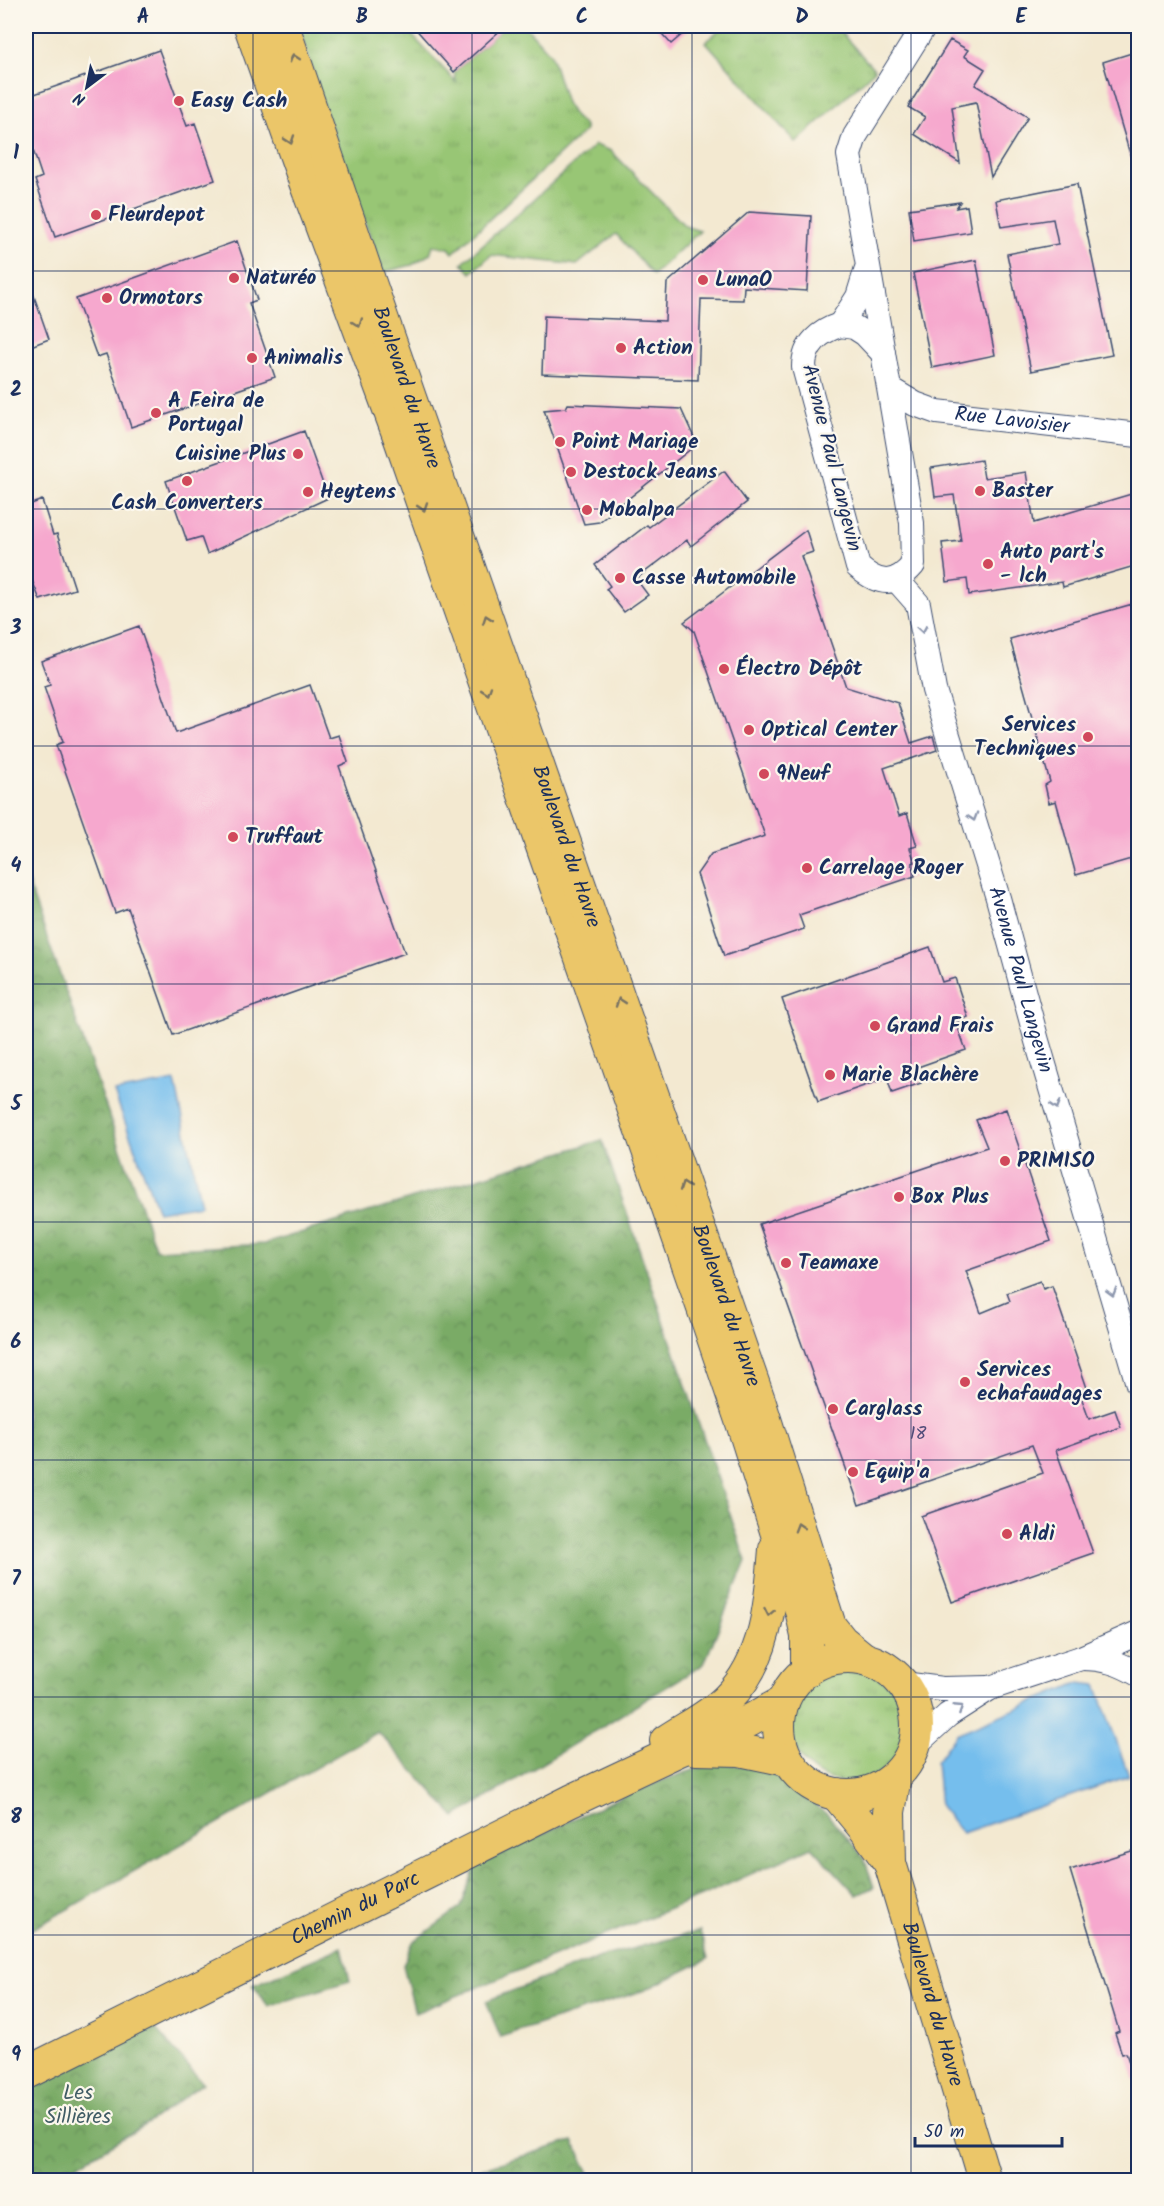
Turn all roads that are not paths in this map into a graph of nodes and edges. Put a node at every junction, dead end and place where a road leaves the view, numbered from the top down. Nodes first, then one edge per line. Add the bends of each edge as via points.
1 (250, 26) edge
2 (283, 26) edge
3 (924, 26) edge
4 (867, 266) junction
5 (840, 325) junction
6 (883, 353) junction
7 (890, 388) junction
8 (1138, 435) edge
9 (896, 579) junction
10 (1138, 1384) edge
11 (777, 1533) junction
12 (1138, 1633) edge
13 (863, 1658) junction
14 (1081, 1658) junction
15 (807, 1669) junction
16 (1138, 1674) edge
17 (903, 1684) junction
18 (990, 1688) junction
19 (783, 1702) junction
20 (915, 1745) junction
21 (686, 1748) junction
22 (787, 1760) junction
23 (895, 1777) junction
24 (836, 1794) junction
25 (571, 1801) junction
26 (890, 1863) junction
27 (26, 2073) edge
28 (985, 2181) edge

1 -> 11 main road, Boulevard du Havre via 400,440 709,1325
13 -> 2 main road, Boulevard du Havre via 830,1626 759,1400
3 - 4 street, Avenue Paul Langevin via 855,136 849,154
4 - 5 street, Avenue Paul Langevin via 858,297
4 - 6 street, Avenue Paul Langevin
5 - 6 street via 865,334
5 - 9 street, Avenue Paul Langevin via 816,337 809,346 804,367 858,567 877,580
6 - 7 street, Avenue Paul Langevin
7 - 8 street, Rue Lavoisier via 937,412
7 - 9 street, Avenue Paul Langevin via 912,523 913,565
9 -> 10 street, Avenue Paul Langevin via 918,604 934,690
11 - 15 main road, Boulevard du Havre via 807,1636
11 -> 25 main road via 770,1613 748,1671 735,1691 710,1713
12 - 14 street
13 - 15 main road, Boulevard du Havre via 828,1659
13 - 17 main road, Boulevard du Havre via 881,1665
14 - 16 street via 1113,1660
14 - 18 street
15 - 19 main road, Boulevard du Havre
17 - 18 street via 942,1689
17 - 20 main road, Boulevard du Havre via 915,1707
20 -> 18 street via 948,1715
19 - 21 main road, Chemin du Parc
19 - 22 main road, Boulevard du Havre via 778,1731
20 - 23 main road, Boulevard du Havre
21 - 22 main road, Chemin du Parc via 740,1750
21 - 25 main road, Chemin du Parc
22 - 24 main road, Boulevard du Havre via 809,1783
23 - 24 main road, Boulevard du Havre via 861,1794
23 - 26 main road, Boulevard du Havre via 889,1812
24 - 26 main road, Boulevard du Havre
25 - 27 main road, Chemin du Parc
26 - 28 main road, Boulevard du Havre

